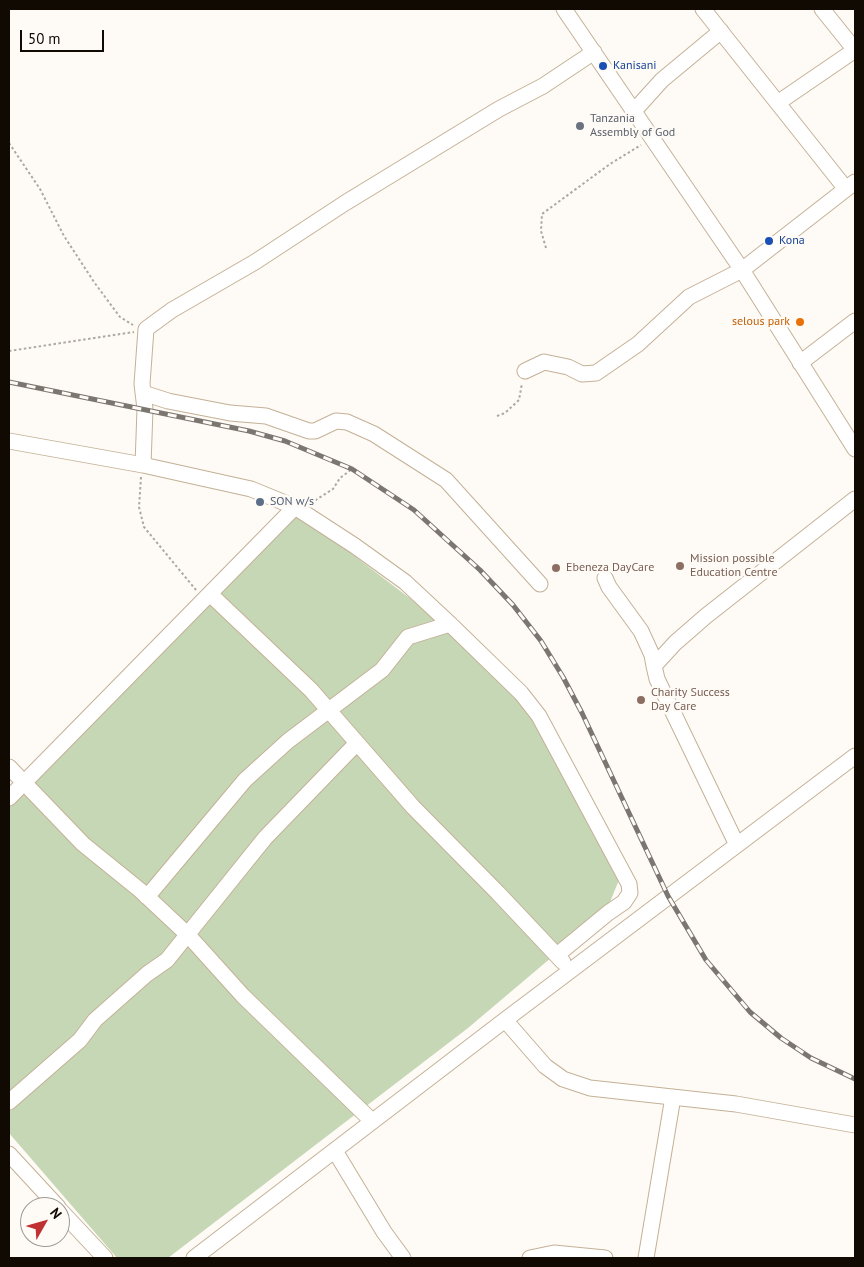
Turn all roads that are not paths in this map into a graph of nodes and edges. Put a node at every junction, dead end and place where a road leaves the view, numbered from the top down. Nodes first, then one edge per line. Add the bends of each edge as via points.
1 (564, 9) edge
2 (702, 9) edge
3 (822, 9) edge
4 (721, 31) junction
5 (855, 50) edge
6 (594, 52) junction
7 (779, 102) junction
8 (634, 111) junction
9 (851, 186) edge
10 (742, 270) junction
11 (855, 321) edge
12 (800, 363) junction
13 (525, 370) road end
14 (143, 393) junction
15 (9, 441) edge
16 (855, 449) edge
17 (143, 465) junction
18 (855, 499) edge
19 (295, 507) junction
20 (605, 578) dead end
21 (540, 584) dead end
22 (205, 599) junction
23 (450, 624) junction
24 (641, 631) junction
25 (675, 643) junction
26 (654, 666) junction
27 (328, 711) junction
28 (356, 744) junction
29 (855, 756) edge
30 (9, 767) edge
31 (24, 783) junction
32 (9, 798) edge
33 (737, 845) junction
34 (147, 897) junction
35 (188, 935) junction
36 (557, 955) junction
37 (570, 970) junction
38 (505, 1020) junction
39 (673, 1097) junction
40 (9, 1102) edge
41 (372, 1121) junction
42 (855, 1125) edge
43 (335, 1151) junction
44 (9, 1154) edge
45 (49, 1197) edge
46 (70, 1220) edge
47 (105, 1258) edge
48 (194, 1258) edge
49 (403, 1258) edge
50 (530, 1258) edge
51 (604, 1258) edge
52 (646, 1258) edge

1 - 6 street
2 - 4 street
3 - 5 street
4 - 7 street
4 - 8 street via 662,80
5 - 7 street
6 - 8 street
6 - 14 street via 543,86 499,109 353,198 146,329
7 - 9 street
8 - 10 street
9 - 10 street
10 - 12 street
10 - 13 street via 689,297 638,344 596,373 582,374 544,362
11 - 12 street
12 - 16 street
14 - 17 street
14 - 21 street via 230,413 266,416 309,431 336,421 347,422 374,434 450,483
15 - 17 street
17 - 19 street via 251,488
18 - 25 street via 754,576
19 - 22 street
19 - 23 street via 405,582
20 - 24 street via 608,587
22 - 27 street via 296,675
22 - 31 street
23 - 27 street via 408,637 382,670
23 - 36 street via 521,693 539,716 629,884 630,896 624,902
24 - 25 street via 657,641
24 - 26 street
25 - 26 street
26 - 33 street via 657,679
27 - 28 street
27 - 34 street via 288,741 245,780
28 - 35 street via 265,838
28 - 36 street via 413,808
29 - 33 street
30 - 31 street
31 - 32 street
31 - 34 street via 83,844
33 - 37 street
34 - 35 street
35 - 40 street via 167,960 147,974 96,1020 80,1040
35 - 41 street via 250,1003
36 - 37 street
37 - 38 street
38 - 39 street via 545,1066 563,1079 590,1088
38 - 41 street
39 - 42 street via 736,1104
39 - 52 street
41 - 43 street
43 - 48 street
43 - 49 street
44 - 45 street
46 - 47 street
50 - 51 street via 554,1253

